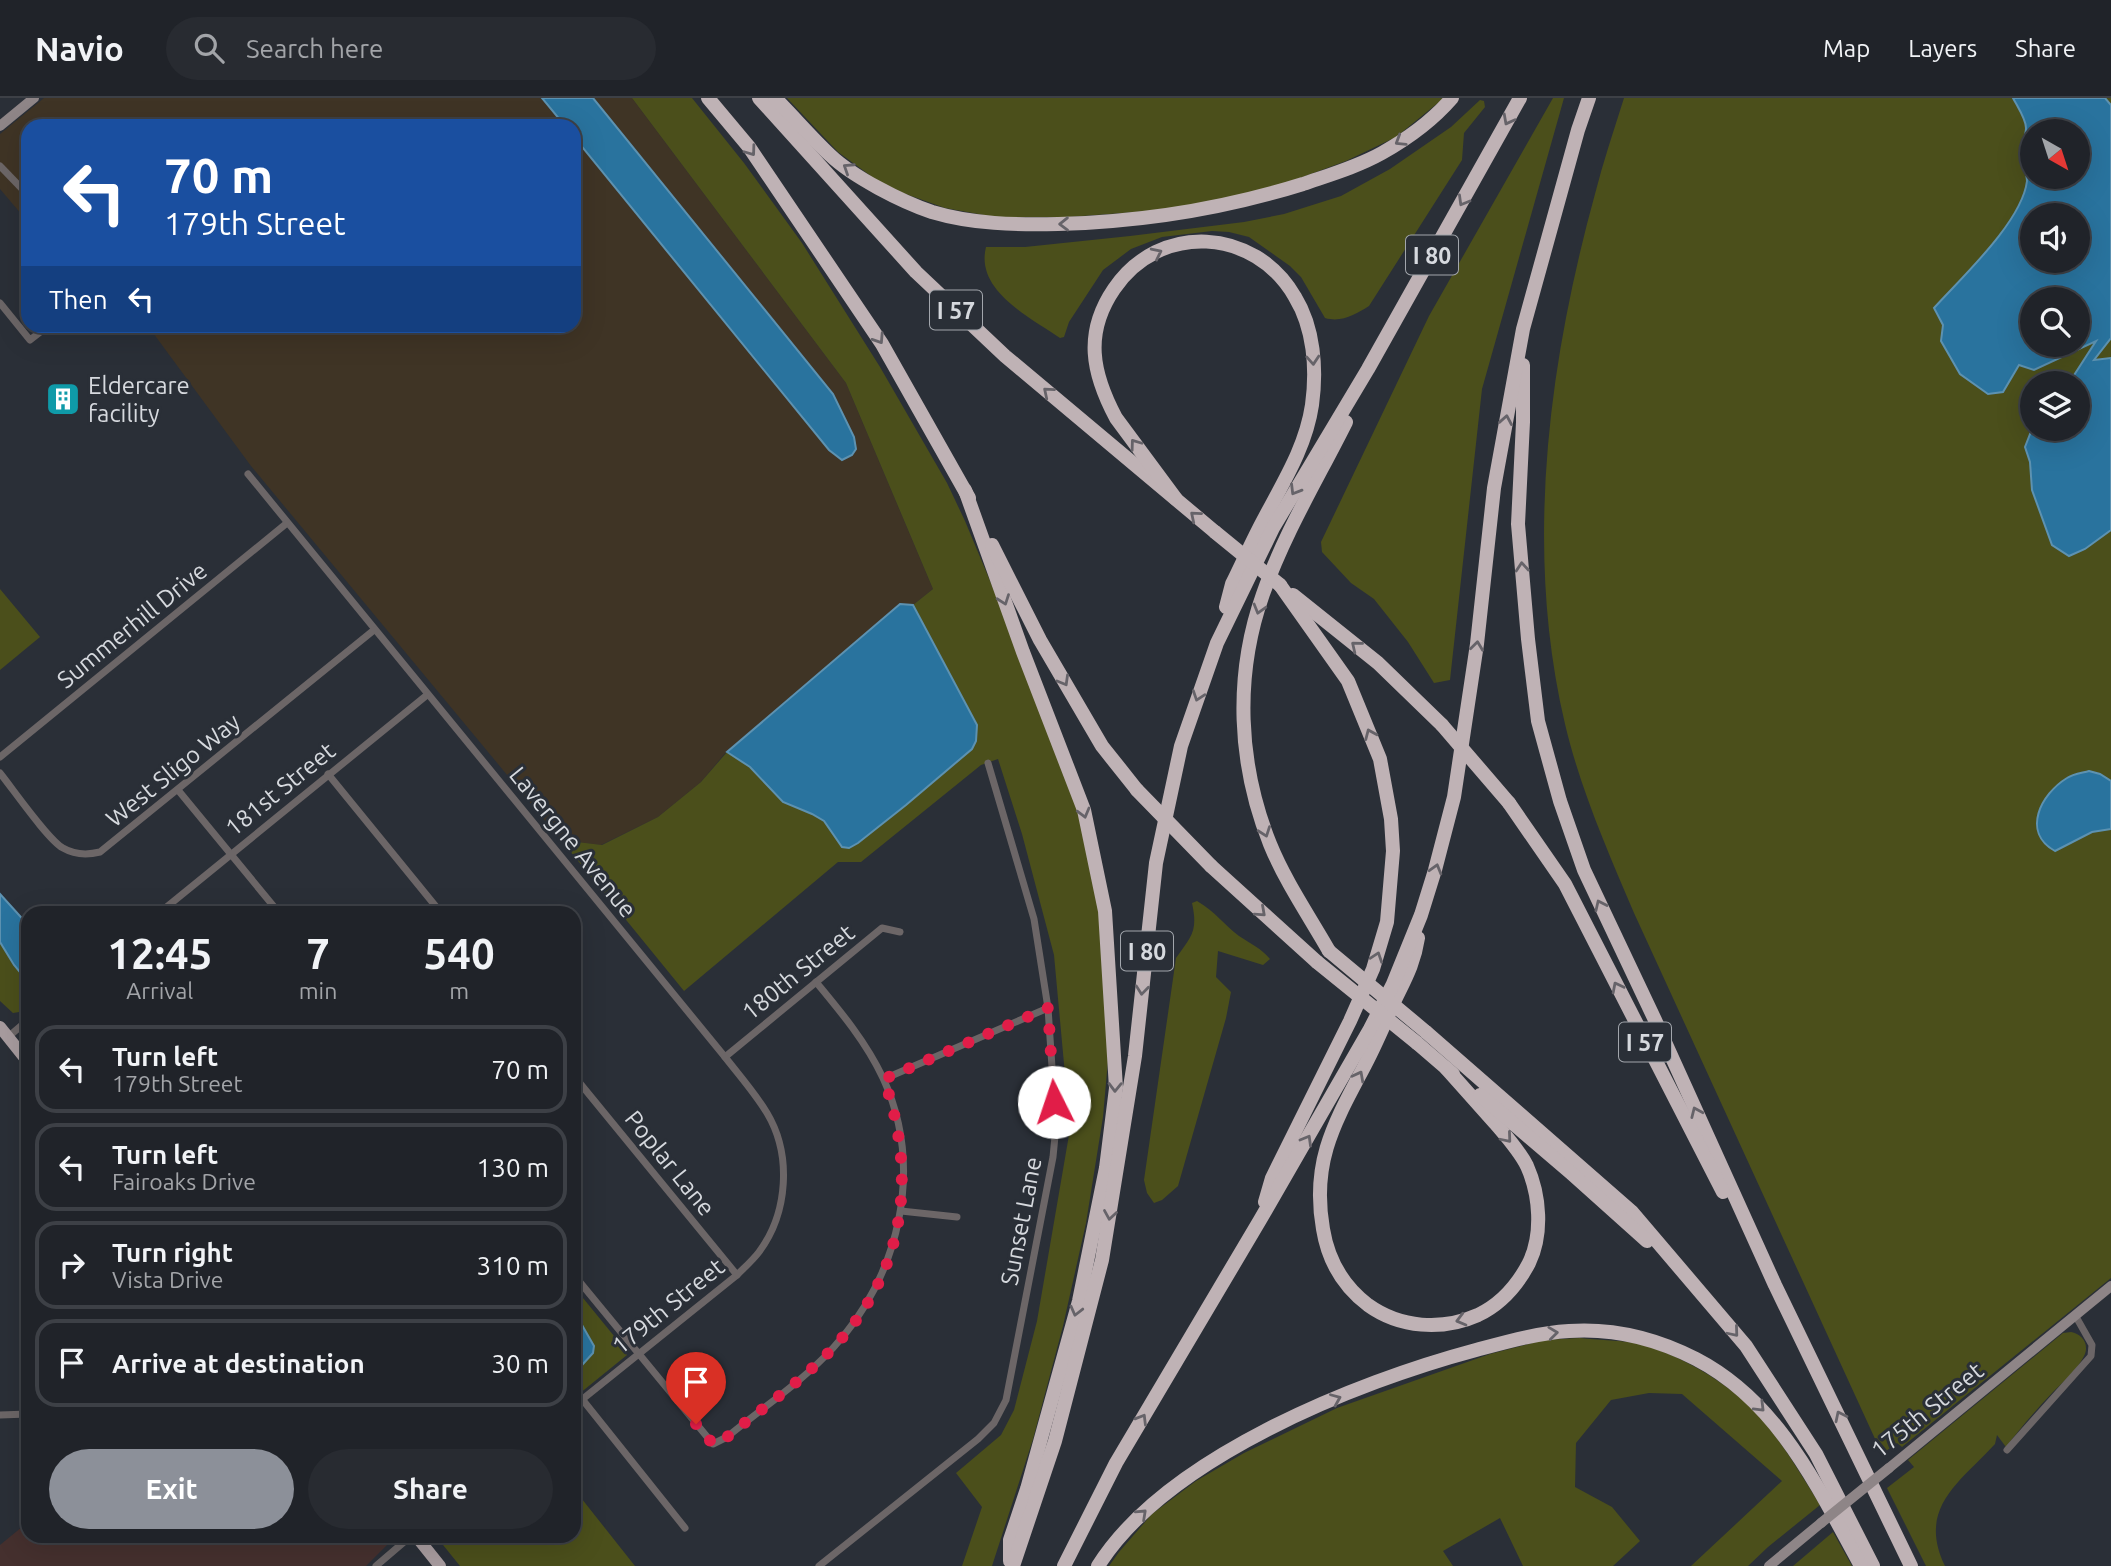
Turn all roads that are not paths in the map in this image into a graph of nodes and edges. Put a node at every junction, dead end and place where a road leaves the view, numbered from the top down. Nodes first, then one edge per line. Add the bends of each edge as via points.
1 (34, 98) edge
2 (708, 98) edge
3 (759, 98) edge
4 (775, 98) edge
5 (1452, 98) edge
6 (1520, 98) edge
7 (1589, 98) edge
8 (0, 126) edge
9 (0, 166) edge
10 (21, 188) edge
11 (0, 303) edge
12 (21, 329) edge
13 (1523, 329) junction
14 (24, 333) edge
15 (39, 333) edge
16 (1368, 369) junction
17 (248, 474) dead end
18 (965, 490) junction
19 (1175, 499) junction
20 (287, 523) junction
21 (1312, 618) junction
22 (374, 630) junction
23 (1217, 643) junction
24 (427, 695) junction
25 (0, 757) edge
26 (988, 763) dead end
27 (0, 773) edge
28 (328, 774) junction
29 (178, 790) junction
30 (230, 854) junction
31 (168, 906) edge
32 (273, 906) edge
33 (435, 906) edge
34 (1421, 915) junction
35 (900, 932) dead end
36 (816, 982) junction
37 (1048, 1008) junction
38 (21, 1024) edge
39 (4, 1032) edge
40 (1422, 1037) junction
41 (21, 1053) edge
42 (724, 1057) junction
43 (1446, 1068) junction
44 (884, 1079) junction
45 (581, 1085) edge
46 (901, 1210) junction
47 (957, 1217) dead end
48 (1260, 1220) junction
49 (752, 1261) joint
50 (737, 1275) junction
51 (1690, 1280) junction
52 (581, 1284) edge
53 (1775, 1285) junction
54 (2111, 1286) edge
55 (2076, 1315) junction
56 (638, 1354) junction
57 (582, 1399) joint
58 (21, 1414) edge
59 (0, 1415) edge
60 (2007, 1450) dead end
61 (685, 1528) dead end
62 (404, 1543) edge
63 (419, 1543) edge
64 (376, 1566) edge
65 (440, 1566) edge
66 (820, 1566) edge
67 (1011, 1566) edge
68 (1064, 1566) edge
69 (1098, 1566) edge
70 (1769, 1566) edge
71 (1861, 1566) edge
72 (1873, 1566) edge
73 (1912, 1566) edge

1 - 8 street
2 -> 18 highway via 749,147 882,344
19 -> 3 highway, I 57 via 1005,356 916,272
5 -> 4 highway via 1415,132 1380,154 1261,197 1182,214 1025,225 943,214 884,191 832,158
6 -> 16 highway, I 80
7 - 13 highway
9 - 10 street
11 - 12 street
34 -> 13 highway via 1454,797 1494,488
53 -> 13 highway via 1584,870 1538,721 1518,524
14 - 15 street via 30,340
16 -> 23 highway, I 80 via 1273,527
16 -> 40 highway, bridge via 1263,594 1246,662 1247,769 1282,870 1329,951
17 - 20 street, Lavergne Avenue
18 -> 40 highway, bridge via 1040,640 1102,746 1137,790 1211,866 1317,962
18 -> 67 highway via 1084,810 1105,911 1116,1088 1106,1168 1084,1275 1059,1378 1010,1540
21 -> 19 highway, I 57, bridge via 1280,585
19 -> 23 highway via 1109,405 1094,360 1097,325 1119,281 1143,260 1177,244 1224,243 1259,258 1288,286 1303,314 1314,370 1312,406 1302,444 1232,584
20 - 22 street, Lavergne Avenue
20 - 25 street, Summerhill Drive
48 -> 21 highway via 1272,1178 1373,969 1391,890 1391,819 1380,759 1348,681
53 -> 21 highway, I 57, bridge via 1703,1156 1565,884 1509,803 1442,726 1378,663
22 - 24 street, Lavergne Avenue
22 - 29 street, West Sligo Way
23 -> 67 highway, I 80 via 1181,746 1156,863 1135,1056 1102,1260 1055,1441
24 - 28 street, 181st Street
24 - 42 street, Lavergne Avenue
26 - 37 street, Sunset Lane via 1034,919
27 - 29 street, West Sligo Way via 58,845 82,854 106,848
28 - 30 street, 181st Street
28 - 33 street
29 - 30 street
30 - 31 street, 181st Street
30 - 32 street
43 -> 34 highway via 1526,1164 1534,1185 1538,1224 1531,1258 1503,1299 1470,1318 1418,1325 1375,1310 1345,1284 1327,1248 1319,1205 1328,1140 1414,960
48 -> 34 highway via 1370,1029
35 - 36 street, 180th Street via 882,928
36 - 42 street, 180th Street
36 - 44 street via 856,1031
37 - 44 street
37 - 66 street, Sunset Lane via 1056,1126 1053,1157 1003,1408 978,1439
38 - 39 street
39 - 41 main road
40 - 43 highway
40 - 51 highway via 1632,1212
42 - 49 street, Lavergne Avenue via 768,1115 784,1170 776,1220
43 - 51 highway
44 - 46 street via 902,1153
45 - 50 street, Poplar Lane
46 - 47 street
46 - 56 street via 886,1267 852,1326 818,1363 727,1437 713,1444
68 -> 48 highway via 1116,1463
49 - 50 street, 179th Street
50 - 56 street, 179th Street
51 -> 72 highway via 1746,1346 1816,1454
52 - 56 street
73 -> 53 highway, I 57
54 - 55 street, 175th Street
55 - 60 street via 2092,1345 2091,1356
55 - 70 street, 175th Street, bridge
56 - 57 street, 179th Street
57 - 61 street
58 - 59 street
62 - 64 street
63 - 65 main road
69 -> 71 highway via 1119,1537 1183,1479 1261,1434 1405,1371 1523,1338 1579,1331 1624,1334 1661,1344 1700,1361 1745,1392 1801,1459

